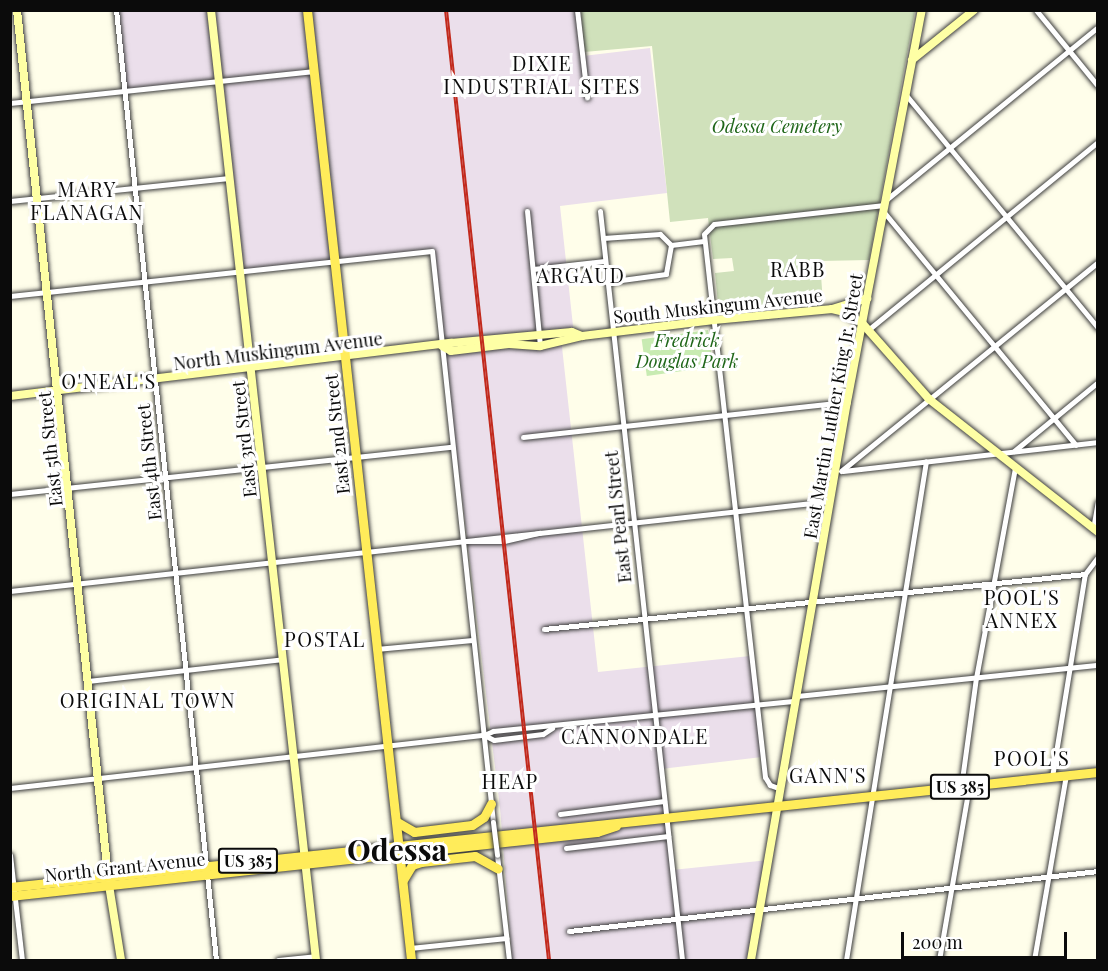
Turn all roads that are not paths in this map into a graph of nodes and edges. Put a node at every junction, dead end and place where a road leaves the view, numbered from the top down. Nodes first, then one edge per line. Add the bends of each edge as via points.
1 (17, 10) edge
2 (116, 10) edge
3 (211, 10) edge
4 (308, 10) edge
5 (577, 10) edge
6 (922, 10) edge
7 (974, 10) edge
8 (1036, 10) edge
9 (1098, 27) edge
10 (1069, 51) junction
11 (912, 60) junction
12 (314, 71) junction
13 (218, 81) junction
14 (1098, 86) edge
15 (124, 91) junction
16 (905, 94) junction
17 (587, 97) dead end
18 (27, 102) junction
19 (10, 103) edge
20 (1098, 142) edge
21 (949, 148) junction
22 (229, 178) junction
23 (133, 188) junction
24 (38, 199) junction
25 (10, 201) edge
26 (884, 205) junction
27 (600, 211) dead end
28 (527, 212) dead end
29 (1006, 217) junction
30 (603, 238) junction
31 (705, 241) junction
32 (670, 244) junction
33 (605, 261) junction
34 (1098, 262) edge
35 (335, 264) junction
36 (533, 269) junction
37 (241, 273) junction
38 (937, 273) junction
39 (608, 282) junction
40 (144, 284) junction
41 (1065, 288) junction
42 (48, 294) junction
43 (10, 296) edge
44 (867, 298) junction
45 (832, 309) junction
46 (714, 320) junction
47 (862, 323) junction
48 (1098, 328) edge
49 (868, 330) junction
50 (613, 332) junction
51 (540, 336) junction
52 (582, 336) junction
53 (482, 344) junction
54 (995, 345) junction
55 (442, 346) junction
56 (540, 346) junction
57 (345, 357) junction
58 (251, 370) junction
59 (155, 380) junction
60 (1098, 382) edge
61 (59, 391) junction
62 (10, 396) edge
63 (929, 399) junction
64 (847, 402) junction
65 (724, 415) junction
66 (1054, 418) junction
67 (623, 426) junction
68 (523, 437) dead end
69 (1098, 442) edge
70 (1076, 445) junction
71 (453, 447) junction
72 (1013, 452) junction
73 (998, 453) junction
74 (356, 456) junction
75 (926, 462) junction
76 (262, 467) junction
77 (1015, 467) junction
78 (838, 471) junction
79 (166, 477) junction
80 (69, 488) junction
81 (10, 494) edge
82 (830, 501) junction
83 (1098, 502) edge
84 (735, 512) junction
85 (634, 523) junction
86 (1095, 530) edge
87 (463, 542) junction
88 (366, 552) junction
89 (1098, 557) edge
90 (272, 562) junction
91 (176, 573) junction
92 (1085, 574) junction
93 (992, 583) junction
94 (79, 584) junction
95 (10, 591) edge
96 (903, 594) junction
97 (813, 602) junction
98 (745, 609) junction
99 (644, 619) junction
100 (544, 629) dead end
101 (473, 640) junction
102 (376, 649) junction
103 (283, 659) junction
104 (1098, 665) edge
105 (1070, 668) junction
106 (186, 670) junction
107 (976, 678) junction
108 (88, 681) junction
109 (888, 687) junction
110 (796, 699) junction
111 (755, 705) junction
112 (655, 716) junction
113 (484, 735) junction
114 (388, 746) junction
115 (293, 756) junction
116 (197, 767) junction
117 (1098, 772) edge
118 (1066, 775) junction
119 (1052, 777) junction
120 (98, 779) junction
121 (965, 786) junction
122 (10, 788) edge
123 (781, 789) junction
124 (872, 796) junction
125 (664, 801) junction
126 (491, 804) junction
127 (777, 807) junction
128 (560, 813) dead end
129 (666, 820) junction
130 (397, 822) junction
131 (668, 836) junction
132 (566, 848) dead end
133 (399, 849) junction
134 (10, 855) edge
135 (302, 859) junction
136 (498, 869) junction
137 (207, 870) junction
138 (1098, 871) edge
139 (1049, 876) junction
140 (403, 880) junction
141 (109, 881) junction
142 (952, 887) junction
143 (12, 891) edge
144 (856, 898) junction
145 (760, 908) junction
146 (677, 918) junction
147 (569, 931) dead end
148 (506, 938) junction
149 (410, 948) junction
150 (315, 958) edge
151 (22, 960) edge
152 (121, 960) edge
153 (216, 960) edge
154 (278, 960) edge
155 (411, 960) edge
156 (509, 960) edge
157 (682, 960) edge
158 (751, 960) edge
159 (846, 960) edge
160 (939, 960) edge
161 (1034, 960) edge

1 - 18 street, East 5th Street
2 - 15 street, East 4th Street
3 - 13 street, East 3rd Street
4 - 12 main road, East 2nd Street
5 - 17 street
6 - 11 street, East Martin Luther King Jr. Street
7 - 11 street
8 - 10 street
9 - 10 street
10 - 14 street
10 - 21 street
11 - 16 street, East Martin Luther King Jr. Street
12 - 13 street
12 - 35 main road, East 2nd Street
13 - 15 street
13 - 22 street, East 3rd Street
15 - 18 street
15 - 23 street, East 4th Street
16 - 21 street
16 - 26 street, East Martin Luther King Jr. Street
18 - 19 street
18 - 24 street, East 5th Street
20 - 29 street
21 - 26 street
21 - 29 street
22 - 23 street
22 - 37 street, East 3rd Street
23 - 24 street
23 - 40 street, East 4th Street
24 - 25 street
24 - 42 street, East 5th Street
26 - 31 street via 714,224 706,230
26 - 38 street
26 - 44 street, East Martin Luther King Jr. Street
27 - 30 street, East Pearl Street
28 - 36 street
29 - 38 street
29 - 41 street
30 - 32 street via 660,234
30 - 33 street, East Pearl Street
31 - 32 street
31 - 46 street
32 - 39 street via 666,274
33 - 36 street
33 - 39 street, East Pearl Street
34 - 41 street
35 - 37 street
35 - 55 street via 432,251
35 - 57 main road, East 2nd Street
36 - 51 street
37 - 40 street
37 - 58 street, East 3rd Street
38 - 49 street
38 - 54 street
39 - 50 street, East Pearl Street
40 - 42 street
40 - 59 street, East 4th Street
41 - 48 street
41 - 54 street
42 - 43 street
42 - 61 street, East 5th Street
44 - 45 street
44 - 47 street, East Martin Luther King Jr. Street
45 - 46 street, South Muskingum Avenue
45 - 47 street, South Muskingum Avenue
46 - 50 street, South Muskingum Avenue
46 - 65 street
47 - 49 street, South Muskingum Avenue
47 - 64 street, East Martin Luther King Jr. Street
49 - 63 street, South Muskingum Avenue
50 - 52 street, South Muskingum Avenue
50 - 67 street, East Pearl Street
51 - 52 street, South Muskingum Avenue via 572,332
51 - 53 street, South Muskingum Avenue
51 - 56 street
52 - 56 street, South Muskingum Avenue
53 - 55 street, North Muskingum Avenue
53 - 56 street, South Muskingum Avenue
54 - 63 street
54 - 66 street
55 - 57 street, North Muskingum Avenue
55 - 71 street
57 - 58 street, North Muskingum Avenue
57 - 74 main road, East 2nd Street
58 - 59 street, North Muskingum Avenue
58 - 76 street, East 3rd Street
59 - 61 street, North Muskingum Avenue
59 - 79 street, East 4th Street
60 - 66 street
61 - 62 street, North Muskingum Avenue
61 - 80 street, East 5th Street
63 - 73 street, South Muskingum Avenue
63 - 78 street
64 - 65 street
64 - 78 street, East Martin Luther King Jr. Street
65 - 67 street
65 - 84 street
66 - 70 street
66 - 72 street
67 - 68 street
67 - 85 street, East Pearl Street
69 - 70 street
70 - 72 street
71 - 74 street
71 - 87 street
72 - 73 street
73 - 75 street
73 - 77 street, South Muskingum Avenue
74 - 76 street
74 - 88 main road, East 2nd Street
75 - 78 street
75 - 96 street
76 - 79 street
76 - 90 street, East 3rd Street
77 - 86 street, South Muskingum Avenue
77 - 93 street
78 - 82 street, East Martin Luther King Jr. Street
79 - 80 street
79 - 91 street, East 4th Street
80 - 81 street
80 - 94 street, East 5th Street
82 - 84 street
82 - 97 street, East Martin Luther King Jr. Street
83 - 86 street
84 - 85 street
84 - 98 street
85 - 87 street via 504,541
85 - 99 street, East Pearl Street
87 - 88 street
87 - 101 street
88 - 90 street
88 - 102 main road, East 2nd Street
89 - 92 street
90 - 91 street
90 - 103 street, East 3rd Street
91 - 94 street
91 - 106 street, East 4th Street
92 - 93 street
92 - 105 street
93 - 96 street
93 - 107 street
94 - 95 street
94 - 108 street, East 5th Street
96 - 97 street
96 - 109 street
97 - 98 street
97 - 110 street, East Martin Luther King Jr. Street
98 - 99 street
98 - 111 street
99 - 100 street
99 - 112 street, East Pearl Street
101 - 102 street
101 - 113 street
102 - 114 main road, East 2nd Street
103 - 106 street
103 - 115 street, East 3rd Street
104 - 105 street
105 - 107 street
105 - 119 street
106 - 108 street
106 - 116 street, East 4th Street
107 - 109 street
107 - 121 street
108 - 120 street, East 5th Street
109 - 110 street
109 - 124 street
110 - 111 street
110 - 123 street, East Martin Luther King Jr. Street
111 - 112 street
111 - 123 street via 765,777 770,785
112 - 113 street via 552,728 543,734 494,740
112 - 125 street, East Pearl Street
113 - 114 street
113 - 126 street
114 - 115 street
114 - 130 main road, East 2nd Street
115 - 116 street
115 - 135 street, East 3rd Street
116 - 120 street
116 - 137 street, East 4th Street
117 - 118 main road, US 385
118 - 119 main road, US 385
118 - 139 street
119 - 121 main road, US 385
120 - 122 street
120 - 141 street, East 5th Street
121 - 124 main road, US 385
121 - 142 street
123 - 127 street, East Martin Luther King Jr. Street
124 - 127 main road, US 385
124 - 144 street
125 - 128 street
125 - 129 street, East Pearl Street
126 - 130 main road via 481,820 468,826 414,832
126 - 136 street, bridge
127 - 129 main road, US 385
127 - 145 street, East Martin Luther King Jr. Street
129 - 131 street, East Pearl Street
129 - 133 main road, North Grant Avenue / US 385 via 618,825 597,832
130 - 133 main road, East 2nd Street
131 - 132 street
131 - 146 street, East Pearl Street
133 - 135 main road, North Grant Avenue / US 385
133 - 140 main road, East 2nd Street
134 - 143 street
135 - 137 main road, North Grant Avenue / US 385
135 - 150 street, East 3rd Street
136 - 140 main road via 478,856 431,860 412,865
136 - 148 street
137 - 141 main road, North Grant Avenue / US 385
137 - 153 street, East 4th Street
138 - 139 street
139 - 142 street
139 - 161 street
140 - 149 main road, East 2nd Street
141 - 143 main road, North Grant Avenue / US 385
141 - 152 street, East 5th Street
142 - 144 street
142 - 160 street
143 - 151 street
144 - 145 street
144 - 159 street
145 - 146 street
145 - 158 street, East Martin Luther King Jr. Street
146 - 147 street
146 - 157 street, East Pearl Street
148 - 149 street
148 - 156 street
149 - 155 main road, East 2nd Street
150 - 154 street

